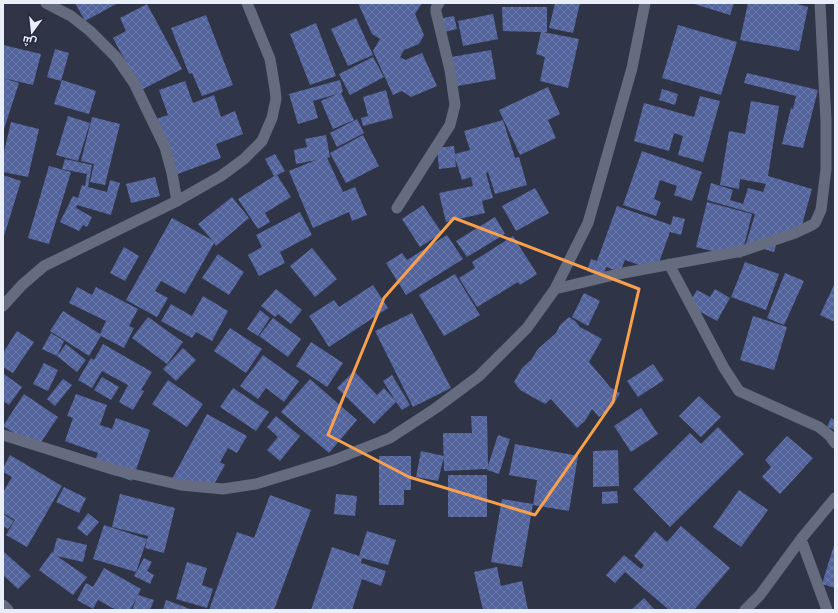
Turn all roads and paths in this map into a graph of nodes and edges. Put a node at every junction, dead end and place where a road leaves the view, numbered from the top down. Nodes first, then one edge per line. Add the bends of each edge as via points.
1 (46, 3) edge
2 (247, 3) edge
3 (439, 3) edge
4 (644, 3) edge
5 (820, 3) edge
6 (831, 122) edge
7 (177, 201) junction
8 (397, 208) dead end
9 (669, 264) junction
10 (555, 288) junction
11 (3, 306) edge
12 (3, 435) edge
13 (835, 443) edge
14 (835, 498) edge
15 (801, 539) junction
16 (3, 605) edge
17 (8, 610) edge
18 (745, 610) edge
19 (827, 610) edge

1 - 7 street via 71,16 90,31 116,57 134,83 165,147
2 - 7 street via 270,59 275,94 272,118 262,141 244,160
3 - 8 street via 436,12 450,70 455,105 450,125
4 - 10 street via 632,68 588,223
5 - 6 street
6 - 9 street via 821,210 815,223 795,233 742,251
7 - 11 street via 44,266
9 - 10 street
9 - 13 street via 724,368 739,390 819,428
10 - 12 street via 527,328 485,371 436,408 390,438 334,460 256,484 223,489 181,485 115,470
14 - 15 street
15 - 18 street via 760,595
15 - 19 street
16 - 17 street

